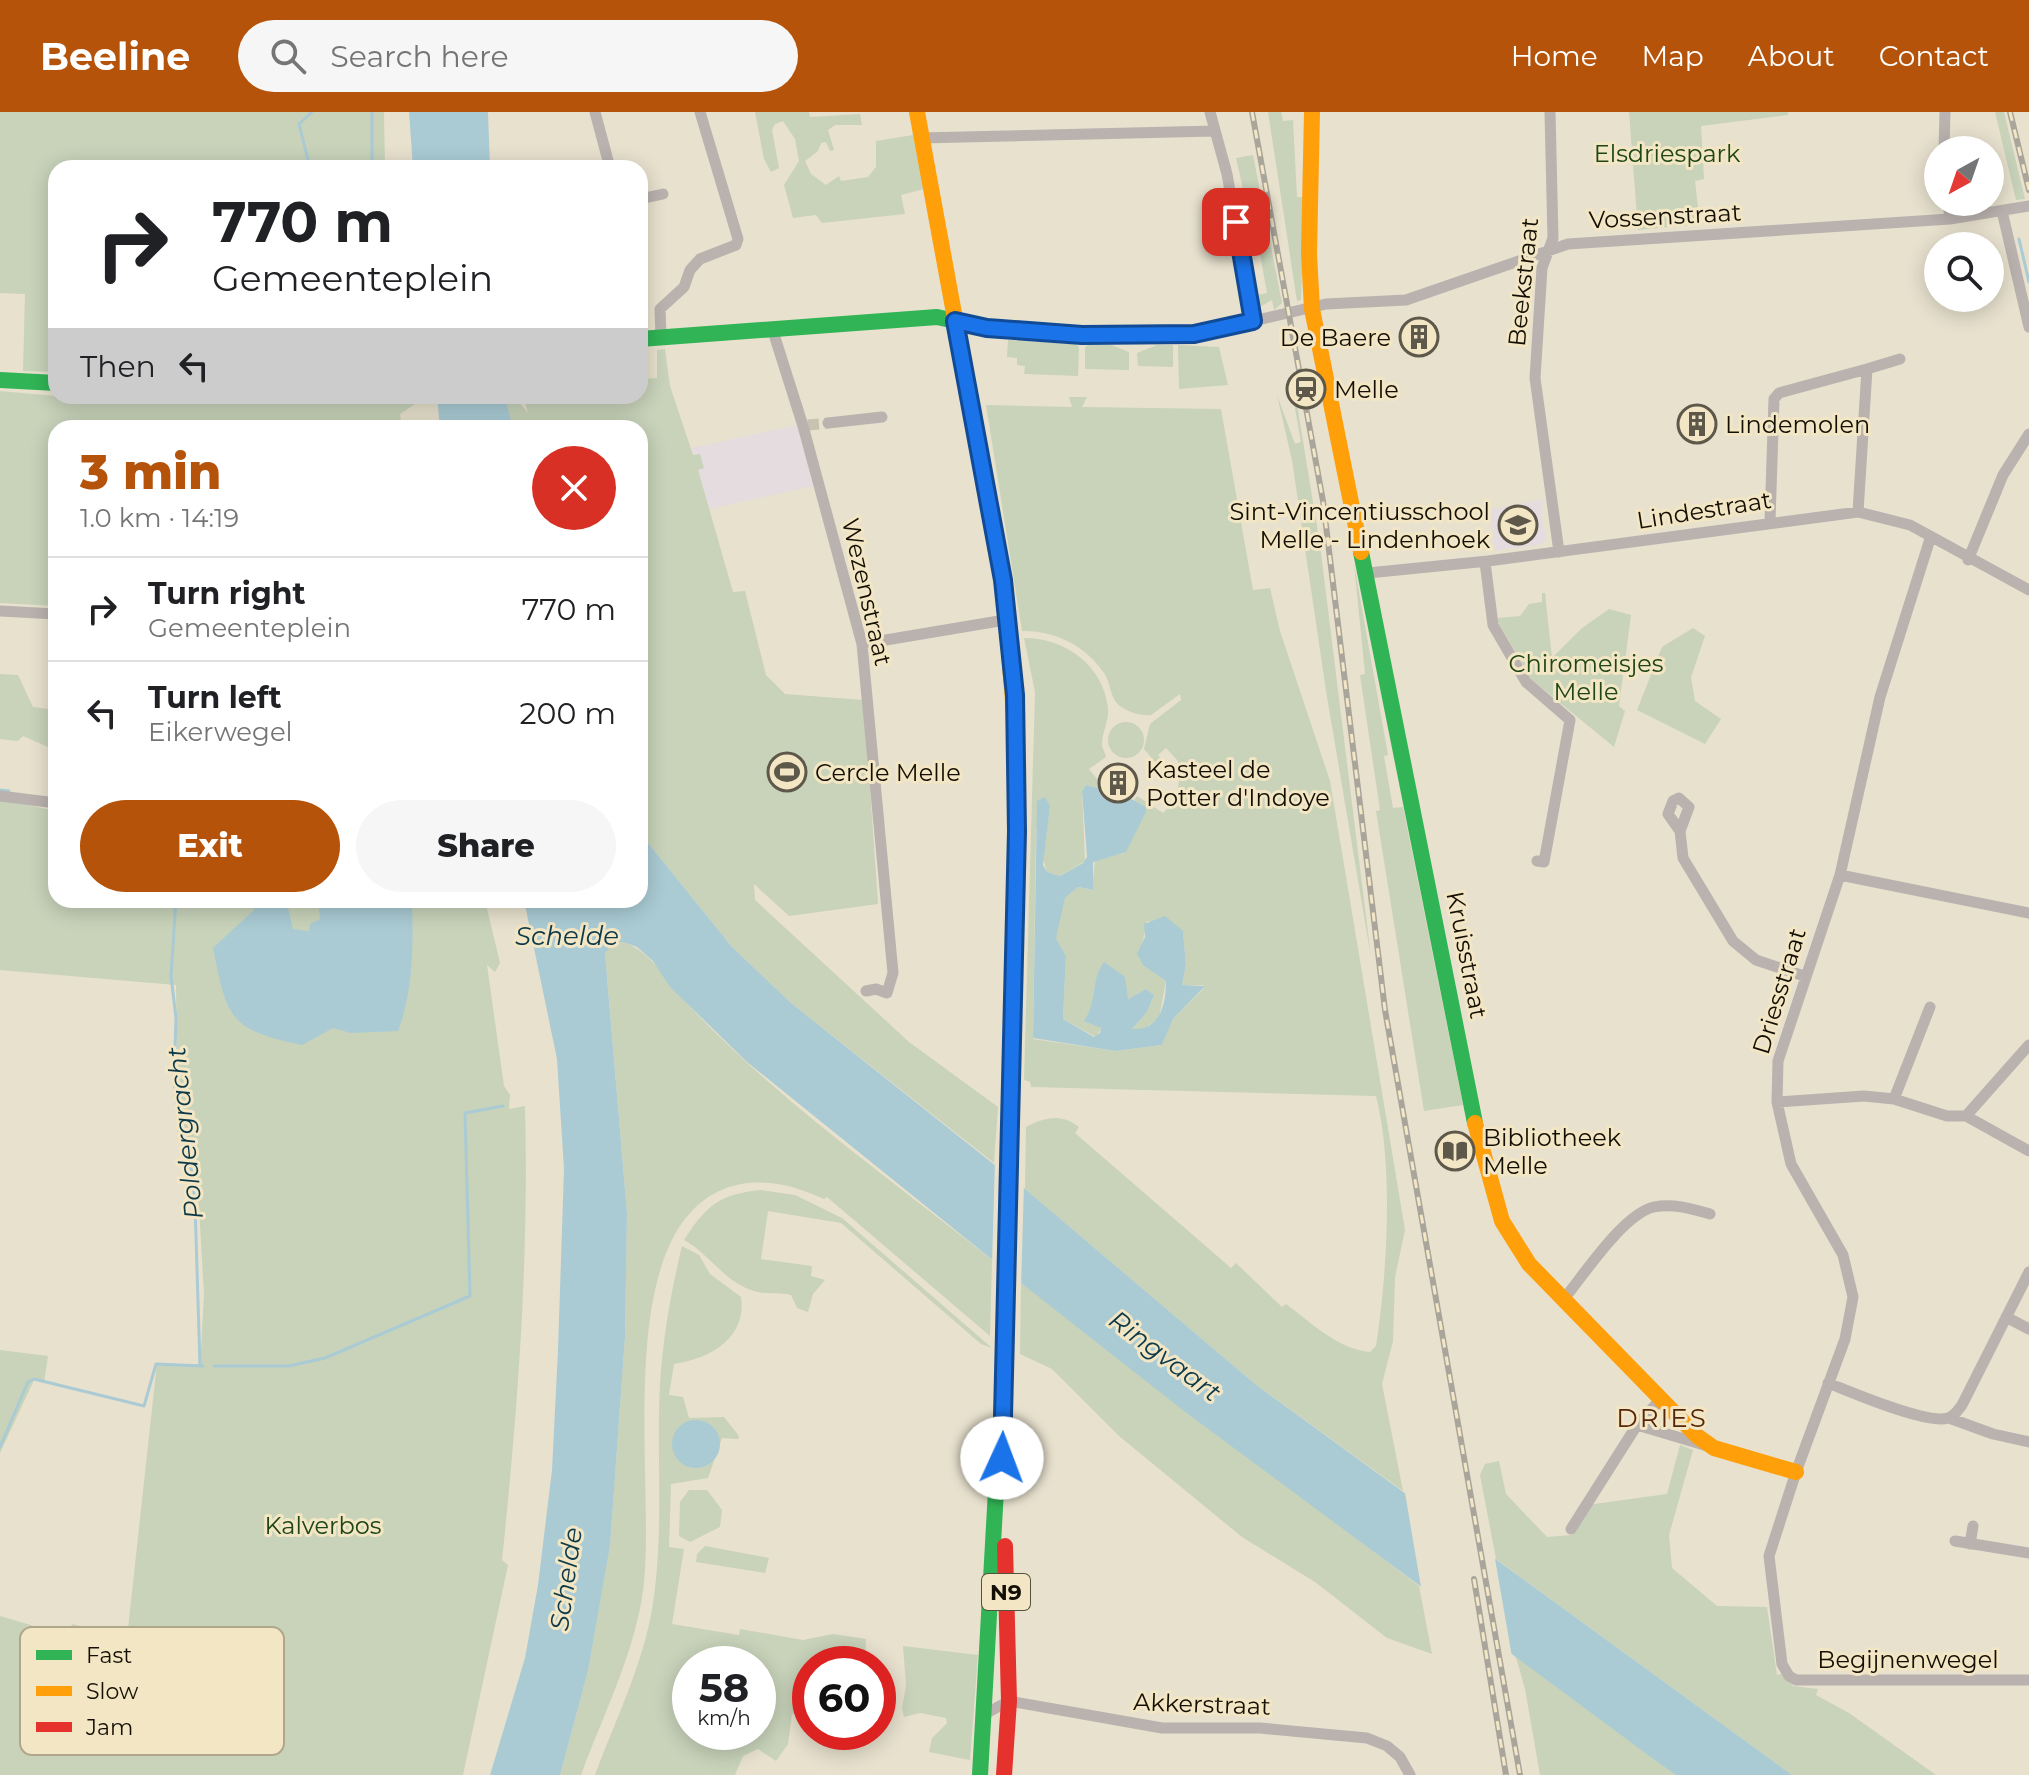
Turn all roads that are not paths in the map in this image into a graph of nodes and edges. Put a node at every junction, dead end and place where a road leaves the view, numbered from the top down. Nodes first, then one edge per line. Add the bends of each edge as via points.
1 (595, 112) edge
2 (700, 112) edge
3 (917, 112) edge
4 (1210, 112) edge
5 (1312, 112) edge
6 (1550, 112) edge
7 (1945, 112) edge
8 (1215, 131) junction
9 (1944, 136) edge
10 (921, 138) junction
11 (608, 160) edge
12 (663, 194) dead end
13 (648, 197) edge
14 (2029, 206) edge
15 (2004, 211) edge
16 (1950, 216) edge
17 (1970, 216) edge
18 (2003, 216) edge
19 (1950, 219) junction
20 (1547, 250) junction
21 (1312, 309) junction
22 (955, 321) junction
23 (1253, 321) junction
24 (2029, 327) edge
25 (772, 328) junction
26 (661, 330) junction
27 (648, 336) edge
28 (1900, 359) dead end
29 (1867, 369) junction
30 (0, 380) edge
31 (48, 383) edge
32 (882, 417) dead end
33 (828, 423) tunnel mouth
34 (2029, 434) edge
35 (1858, 512) junction
36 (1770, 521) junction
37 (1930, 539) junction
38 (1559, 552) junction
39 (1968, 560) junction
40 (1485, 562) junction
41 (999, 571) junction
42 (1368, 573) junction
43 (2029, 590) edge
44 (0, 611) edge
45 (48, 614) edge
46 (999, 621) junction
47 (862, 644) junction
48 (1012, 702) junction
49 (0, 796) edge
50 (48, 802) edge
51 (1680, 831) dead end
52 (1537, 861) dead end
53 (1840, 875) junction
54 (2029, 913) edge
55 (1804, 976) junction
56 (866, 991) dead end
57 (1930, 1007) dead end
58 (2029, 1045) edge
59 (1894, 1099) junction
60 (1777, 1102) junction
61 (1966, 1116) junction
62 (2029, 1151) edge
63 (1710, 1214) dead end
64 (2029, 1272) edge
65 (1563, 1300) junction
66 (2006, 1317) junction
67 (2029, 1329) edge
68 (1828, 1383) junction
69 (1660, 1400) junction
70 (1949, 1418) junction
71 (1637, 1425) junction
72 (2029, 1442) edge
73 (1714, 1448) junction
74 (1796, 1472) junction
75 (1001, 1485) junction
76 (1973, 1526) dead end
77 (1571, 1529) dead end
78 (1955, 1541) dead end
79 (1970, 1544) junction
80 (2029, 1553) edge
81 (989, 1607) junction
82 (986, 1650) junction
83 (1789, 1676) joint
84 (2029, 1680) edge
85 (1004, 1702) junction
86 (983, 1715) junction
87 (980, 1775) edge
88 (1003, 1775) edge
89 (1410, 1775) edge

1 - 11 street
2 - 26 street via 738,239 690,270 684,287 660,309
3 - 10 main road, N9
4 - 8 street
5 - 21 main road, Kruisstraat
6 - 20 street, Beekstraat via 1553,238
7 - 9 street
8 - 10 street
8 - 23 street
10 - 22 main road, N9
12 - 13 street
14 - 15 street, Vossenstraat
16 - 19 street
17 - 19 street, Vossenstraat
18 - 24 street
19 - 20 street, Vossenstraat via 1585,242
20 - 21 street, Vossenstraat via 1406,300
20 - 38 street, Beekstraat via 1535,378
21 - 23 street, Vossenstraat
21 - 42 main road, Kruisstraat
22 - 23 street via 1082,335 1194,334
22 - 25 main road via 937,317
22 - 41 main road, N9
25 - 26 main road
25 - 47 street, Wezenstraat via 806,426
26 - 27 main road
28 - 29 street
29 - 35 street
29 - 36 street via 1779,393 1774,399
30 - 31 main road
32 - 33 street
34 - 39 street via 2003,475
35 - 36 street, Lindestraat
35 - 37 street, Lindestraat via 1910,525
36 - 38 street, Lindestraat
37 - 39 street, Lindestraat
37 - 53 street, Driesstraat via 1880,697
38 - 40 street, Lindestraat
39 - 43 street, Lindestraat
40 - 42 street, Lindestraat
40 - 52 street via 1496,631 1526,682 1570,720 1544,862
41 - 46 main road, N9
41 - 48 main road, N9 via 1011,635
42 - 65 main road, Kruisstraat via 1481,1154 1502,1221 1529,1264
44 - 45 street
46 - 47 street
46 - 48 main road, N9
47 - 56 street, Wezenstraat via 893,973 887,993
48 - 75 main road, N9 via 1017,831
49 - 50 street
51 - 55 street via 1686,866 1733,941 1756,960
53 - 54 street
53 - 55 street, Driesstraat
55 - 60 street, Driesstraat via 1780,1047
57 - 59 street
58 - 61 street
59 - 60 street
59 - 61 street via 1947,1116
60 - 68 street, Driesstraat via 1791,1164 1843,1255 1851,1283 1851,1318
61 - 62 street
63 - 65 street via 1654,1207 1631,1219
64 - 66 street
65 - 69 main road, Kruisstraat
66 - 67 street
66 - 70 street via 1962,1405
68 - 70 street via 1893,1408
68 - 74 street, Driesstraat
69 - 71 street
69 - 73 main road, Kruisstraat
70 - 72 street
71 - 73 street
71 - 77 street
73 - 74 main road, Kruisstraat
74 - 83 street, Driesstraat via 1768,1568 1782,1664
75 - 81 main road, N9 via 996,1490
75 - 85 main road, N9
76 - 79 street
78 - 79 street
79 - 80 street
81 - 82 main road, N9
81 - 85 main road
82 - 85 main road
82 - 86 main road, N9
83 - 84 street, Begijnenwegel via 1802,1681
85 - 86 street
85 - 88 main road, N9
85 - 89 street, Akkerstraat via 1162,1728 1274,1729 1367,1738 1400,1757
86 - 87 main road, N9

